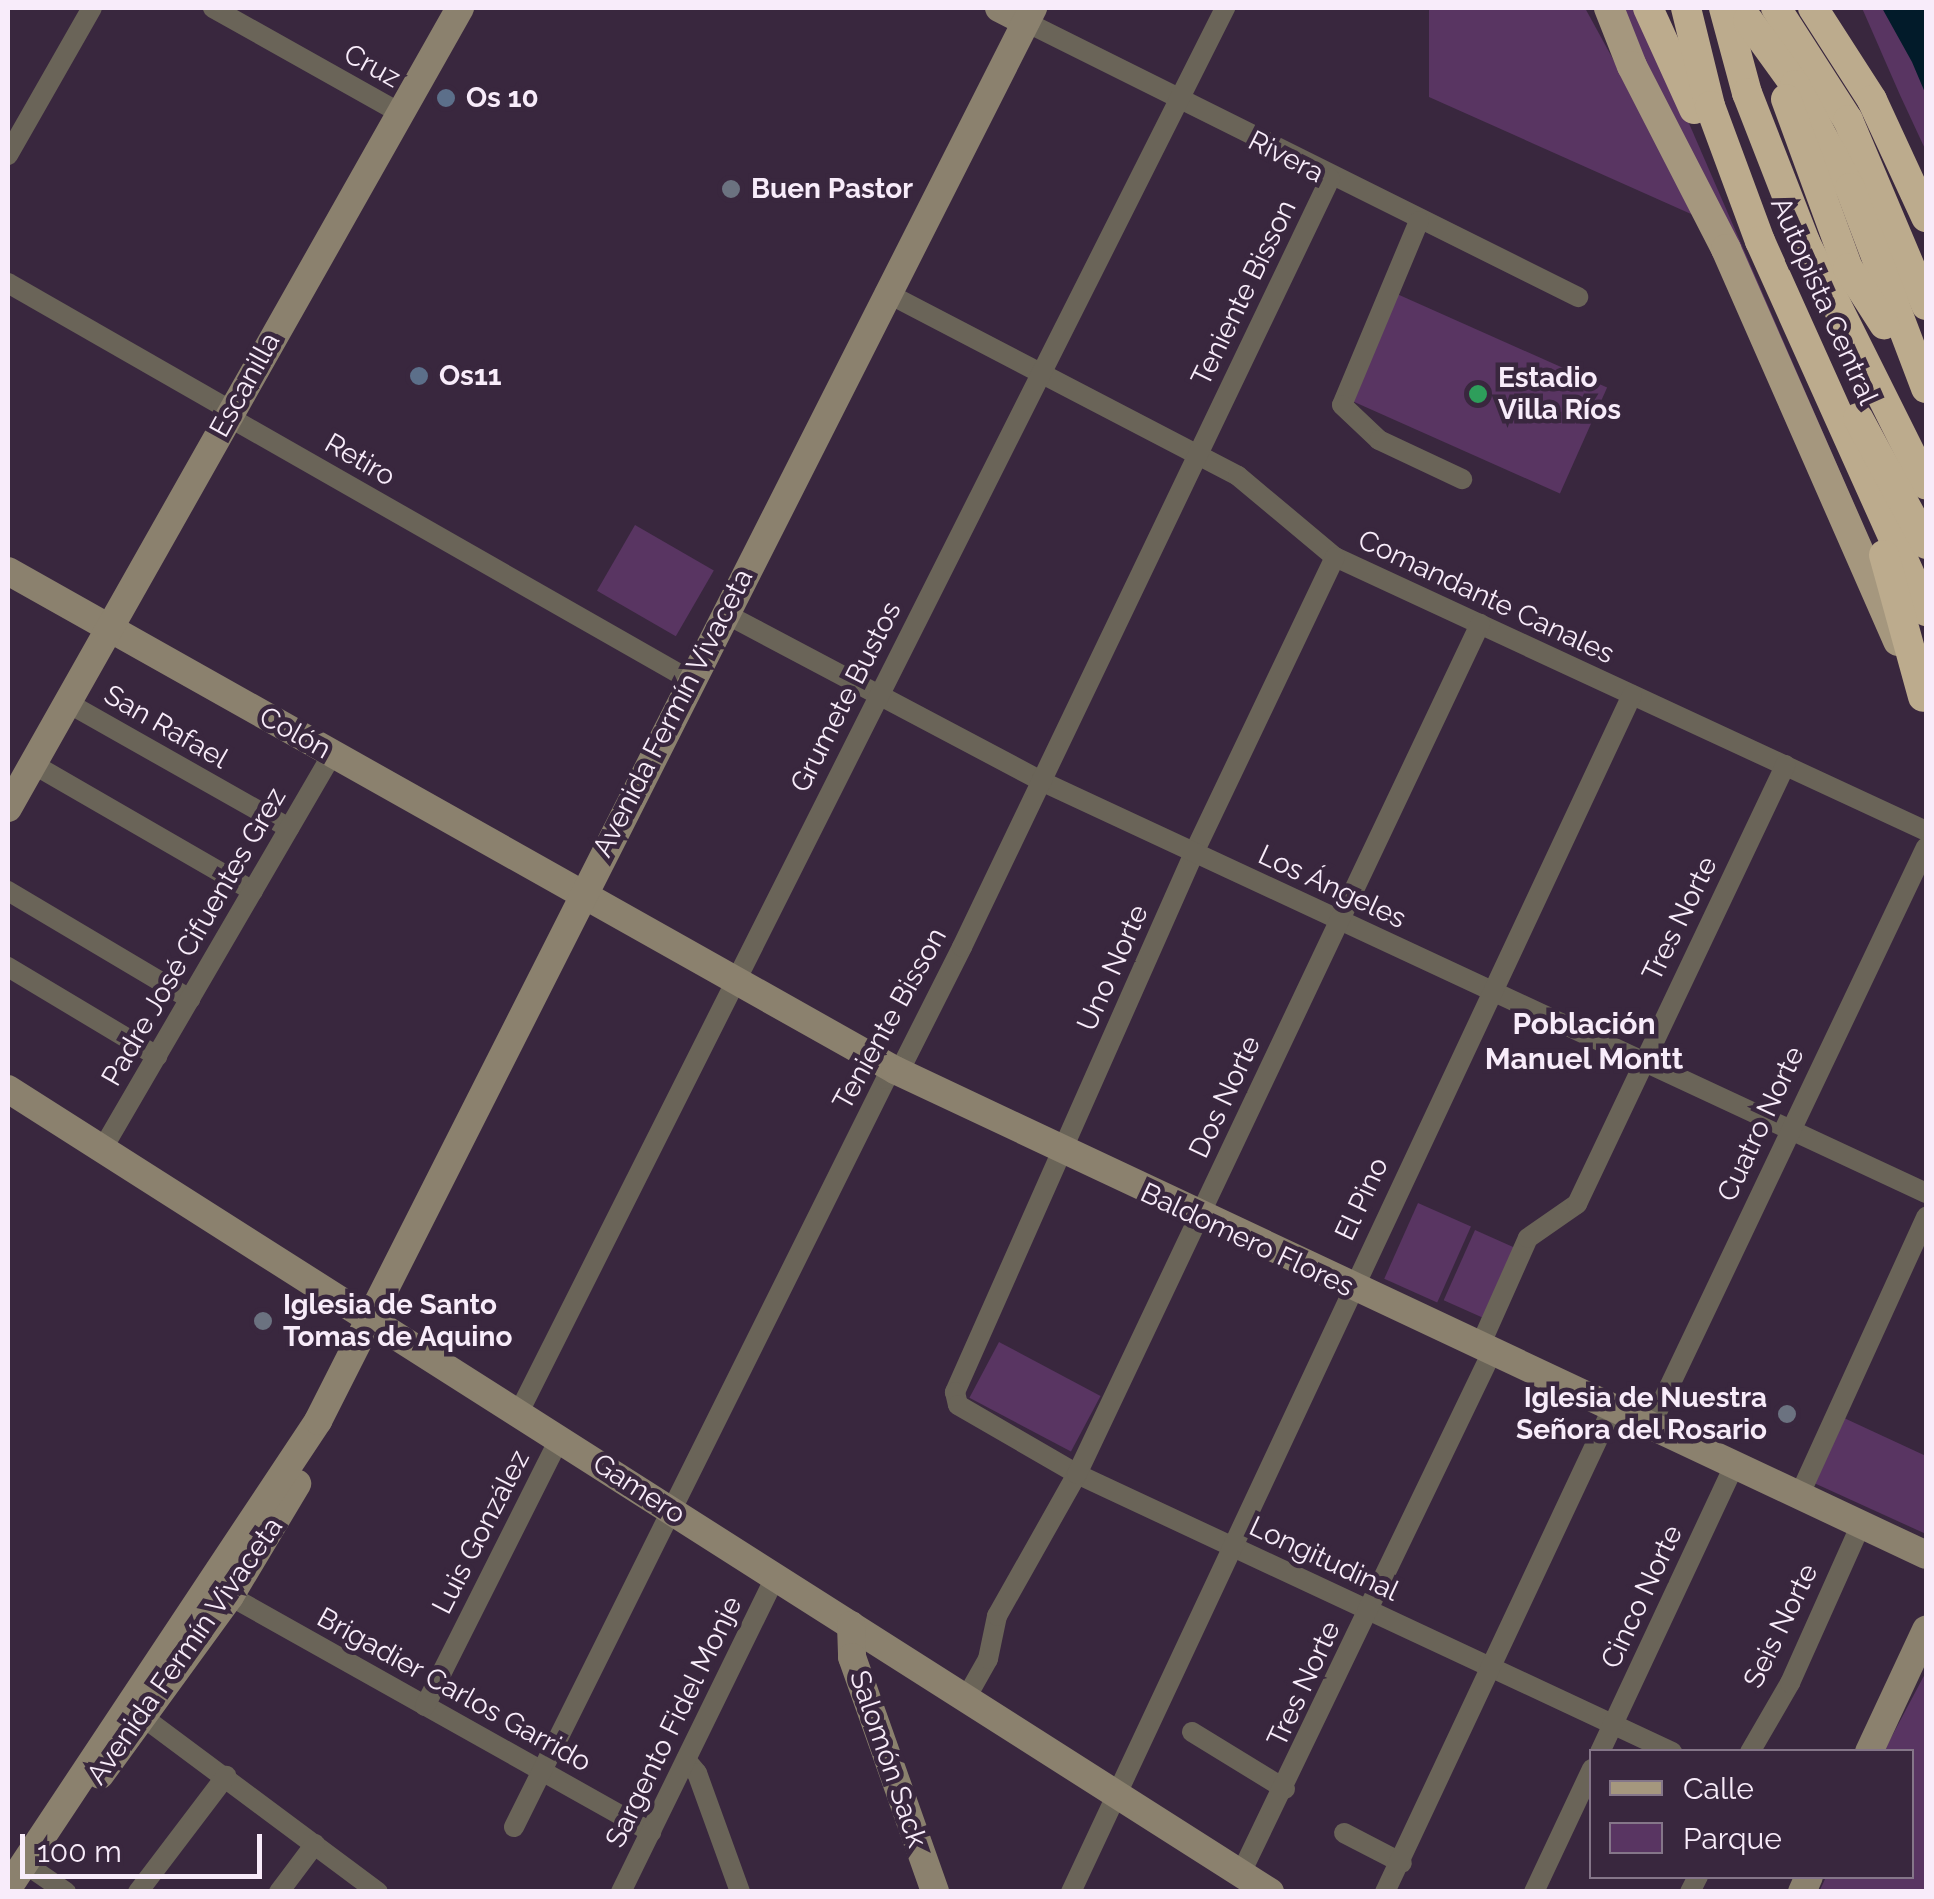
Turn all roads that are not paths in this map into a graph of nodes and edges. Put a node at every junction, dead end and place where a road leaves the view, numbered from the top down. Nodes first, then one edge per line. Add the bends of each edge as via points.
1 (92, 8) edge
2 (213, 8) edge
3 (460, 8) edge
4 (1000, 8) edge
5 (1225, 8) edge
6 (1598, 8) edge
7 (1610, 8) edge
8 (1648, 8) edge
9 (1686, 8) edge
10 (1813, 8) edge
11 (1745, 10) edge
12 (1030, 14) edge
13 (1632, 66) junction
14 (1178, 102) junction
15 (400, 112) junction
16 (1767, 145) junction
17 (8, 155) edge
18 (1330, 178) junction
19 (1926, 216) edge
20 (1419, 221) junction
21 (1760, 241) junction
22 (8, 283) edge
23 (886, 292) junction
24 (1578, 297) dead end
25 (1786, 300) junction
26 (1926, 306) edge
27 (1043, 372) junction
28 (1926, 388) edge
29 (228, 413) junction
30 (1846, 432) junction
31 (1197, 452) junction
32 (1462, 479) dead end
33 (1926, 485) edge
34 (1926, 544) edge
35 (1335, 556) junction
36 (8, 571) edge
37 (1926, 612) edge
38 (724, 613) junction
39 (1480, 624) junction
40 (110, 629) junction
41 (690, 680) junction
42 (878, 693) junction
43 (1632, 695) junction
44 (68, 702) junction
45 (1924, 702) edge
46 (332, 754) junction
47 (33, 764) junction
48 (1785, 765) junction
49 (1041, 781) junction
50 (8, 808) edge
51 (289, 828) junction
52 (1926, 832) edge
53 (1926, 847) edge
54 (1194, 853) junction
55 (253, 890) junction
56 (8, 891) edge
57 (582, 894) junction
58 (1340, 921) junction
59 (8, 967) edge
60 (737, 981) junction
61 (1490, 990) junction
62 (190, 999) junction
63 (157, 1056) junction
64 (1642, 1061) junction
65 (895, 1070) junction
66 (8, 1088) edge
67 (1788, 1128) junction
68 (103, 1148) junction
69 (1061, 1152) junction
70 (1926, 1192) edge
71 (1926, 1217) edge
72 (1200, 1218) junction
73 (1351, 1289) junction
74 (372, 1319) junction
75 (1485, 1351) junction
76 (958, 1406) joint
77 (1612, 1409) junction
78 (519, 1412) junction
79 (318, 1421) junction
80 (1650, 1427) junction
81 (560, 1438) junction
82 (1734, 1466) junction
83 (1077, 1474) junction
84 (1799, 1496) junction
85 (673, 1510) junction
86 (1861, 1524) junction
87 (1233, 1547) junction
88 (1926, 1555) edge
89 (775, 1577) junction
90 (230, 1596) junction
91 (1369, 1610) junction
92 (851, 1625) junction
93 (1926, 1630) edge
94 (1492, 1668) junction
95 (966, 1698) junction
96 (425, 1706) junction
97 (143, 1717) junction
98 (1613, 1724) junction
99 (1192, 1732) dead end
100 (1601, 1749) edge
101 (1666, 1749) edge
102 (1752, 1749) edge
103 (1870, 1749) edge
104 (686, 1760) junction
105 (542, 1772) junction
106 (1589, 1775) edge
107 (226, 1776) junction
108 (1285, 1789) junction
109 (1119, 1796) junction
110 (514, 1827) dead end
111 (651, 1832) junction
112 (1344, 1833) dead end
113 (315, 1844) junction
114 (24, 1863) junction
115 (1402, 1863) junction
116 (1241, 1873) junction
117 (8, 1888) edge
118 (66, 1892) edge
119 (138, 1892) edge
120 (279, 1892) edge
121 (378, 1892) edge
122 (621, 1892) edge
123 (740, 1892) edge
124 (935, 1892) edge
125 (1071, 1892) edge
126 (1270, 1892) edge
127 (1385, 1892) edge
128 (1534, 1892) edge

1 - 17 street
2 - 15 street, Cruz
3 - 15 main road, Escanilla
4 - 12 main road, Rivera
5 - 14 street, Grumete Bustos
6 - 13 main road
7 - 13 main road
8 - 21 highway
9 - 21 highway, Autopista Central via 1710,106
10 - 19 highway via 1872,100
11 - 16 highway, Autopista Central
11 - 16 highway via 1781,86 1848,268 1886,326 1840,280
11 - 26 highway via 1848,120
11 - 28 highway via 1850,188
12 - 14 street, Rivera
12 - 23 main road, Avenida Fermín Vivaceta
13 - 45 main road via 1726,248
14 - 18 street, Rivera
14 - 27 street, Grumete Bustos
15 - 29 main road, Escanilla
16 - 33 highway, Autopista Central via 1821,280
18 - 20 street, Rivera
18 - 31 street, Teniente Bisson
20 - 24 street, Rivera
20 - 32 street via 1342,405 1380,440
21 - 25 highway, Autopista Central
22 - 29 street, Retiro
23 - 27 street, Comandante Canales
23 - 38 main road, Avenida Fermín Vivaceta
25 - 30 highway, Autopista Central
25 - 34 highway
27 - 31 street, Comandante Canales
27 - 42 street, Grumete Bustos
29 - 40 main road, Escanilla
29 - 41 street, Retiro
30 - 37 highway, Autopista Central
30 - 45 highway
31 - 35 street, Comandante Canales via 1270,497
31 - 49 street, Teniente Bisson
35 - 39 street, Comandante Canales
35 - 54 street, Uno Norte
36 - 40 main road, Colón
38 - 41 main road, Avenida Fermín Vivaceta
38 - 42 street, Los Ángeles
39 - 43 street, Comandante Canales
39 - 58 street, Dos Norte
40 - 44 main road, Escanilla
40 - 46 main road, Colón
41 - 57 main road, Avenida Fermín Vivaceta
42 - 49 street, Los Ángeles
42 - 60 street, Grumete Bustos
43 - 48 street, Comandante Canales
43 - 61 street, El Pino
44 - 47 main road, Escanilla
44 - 51 street, San Rafael
46 - 51 street, Padre José Cifuentes Grez
46 - 57 main road, Colón
47 - 50 main road, Escanilla
47 - 55 street
48 - 52 street, Comandante Canales
48 - 64 street, Tres Norte
49 - 54 street, Los Ángeles
49 - 65 street, Teniente Bisson
51 - 55 street, Padre José Cifuentes Grez
53 - 67 street, Cuatro Norte
54 - 58 street, Los Ángeles
54 - 69 street, Uno Norte
55 - 62 street, Padre José Cifuentes Grez
56 - 62 street
57 - 60 main road, Baldomero Flores
57 - 74 main road, Avenida Fermín Vivaceta
58 - 61 street, Los Ángeles
58 - 72 street, Dos Norte
59 - 63 street
60 - 65 main road, Baldomero Flores
60 - 78 street, Grumete Bustos
61 - 64 street, Los Ángeles
61 - 73 street, El Pino
62 - 63 street, Padre José Cifuentes Grez
63 - 68 street, Padre José Cifuentes Grez
64 - 67 street, Los Ángeles
64 - 75 street, Tres Norte via 1577,1204 1528,1238
65 - 69 main road, Baldomero Flores
65 - 85 street, Teniente Bisson
66 - 68 main road, Gamero
67 - 70 street, Los Ángeles
67 - 80 street, Cuatro Norte
68 - 74 main road, Gamero
69 - 72 main road, Baldomero Flores
69 - 76 street, Uno Norte via 955,1392
71 - 84 street
72 - 73 main road, Baldomero Flores
72 - 83 street, Dos Norte
73 - 75 main road, Baldomero Flores
73 - 87 street, El Pino
74 - 78 main road, Gamero
74 - 79 main road, Avenida Fermín Vivaceta
75 - 77 main road, Baldomero Flores
75 - 91 street, Tres Norte
76 - 83 street, Longitudinal
77 - 80 main road, Baldomero Flores
77 - 94 street
78 - 81 main road, Gamero
79 - 90 main road, Avenida Fermín Vivaceta via 296,1486
79 - 114 main road, Avenida Fermín Vivaceta
80 - 82 main road, Baldomero Flores
81 - 85 main road, Gamero
81 - 96 street, Luis González
82 - 84 main road, Baldomero Flores
82 - 98 street, Cinco Norte
83 - 87 street, Longitudinal
83 - 95 street, Dos Norte via 996,1616 988,1659
84 - 86 main road, Baldomero Flores
85 - 89 main road, Gamero
85 - 105 street, Teniente Bisson
86 - 88 main road, Baldomero Flores
86 - 102 street, Seis Norte via 1798,1666
87 - 91 street, Longitudinal
87 - 109 street, El Pino
89 - 92 main road, Gamero
89 - 104 street, Sargento Fidel Monje
90 - 96 street, Brigadier Carlos Garrido
90 - 97 main road, Avenida Fermín Vivaceta
91 - 94 street, Longitudinal
91 - 108 street, Tres Norte
92 - 95 main road, Gamero
92 - 124 main road, Salomón Sack via 849,1647
93 - 103 main road
94 - 98 street, Longitudinal
94 - 115 street
95 - 109 main road, Gamero
96 - 105 street, Brigadier Carlos Garrido
97 - 107 street
97 - 114 main road, Avenida Fermín Vivaceta via 60,1829
98 - 100 street, Cinco Norte
98 - 101 street, Longitudinal
99 - 108 street
104 - 111 street, Sargento Fidel Monje
104 - 123 street via 698,1772
105 - 110 street, Teniente Bisson
105 - 111 street, Brigadier Carlos Garrido
106 - 128 street
107 - 113 street
107 - 119 street
108 - 116 street, Tres Norte
109 - 116 main road, Gamero
109 - 125 street, El Pino
111 - 122 street, Sargento Fidel Monje
112 - 115 street
113 - 120 street
113 - 121 street
114 - 117 main road, Avenida Fermín Vivaceta
114 - 118 street
115 - 127 street
116 - 126 main road, Gamero

